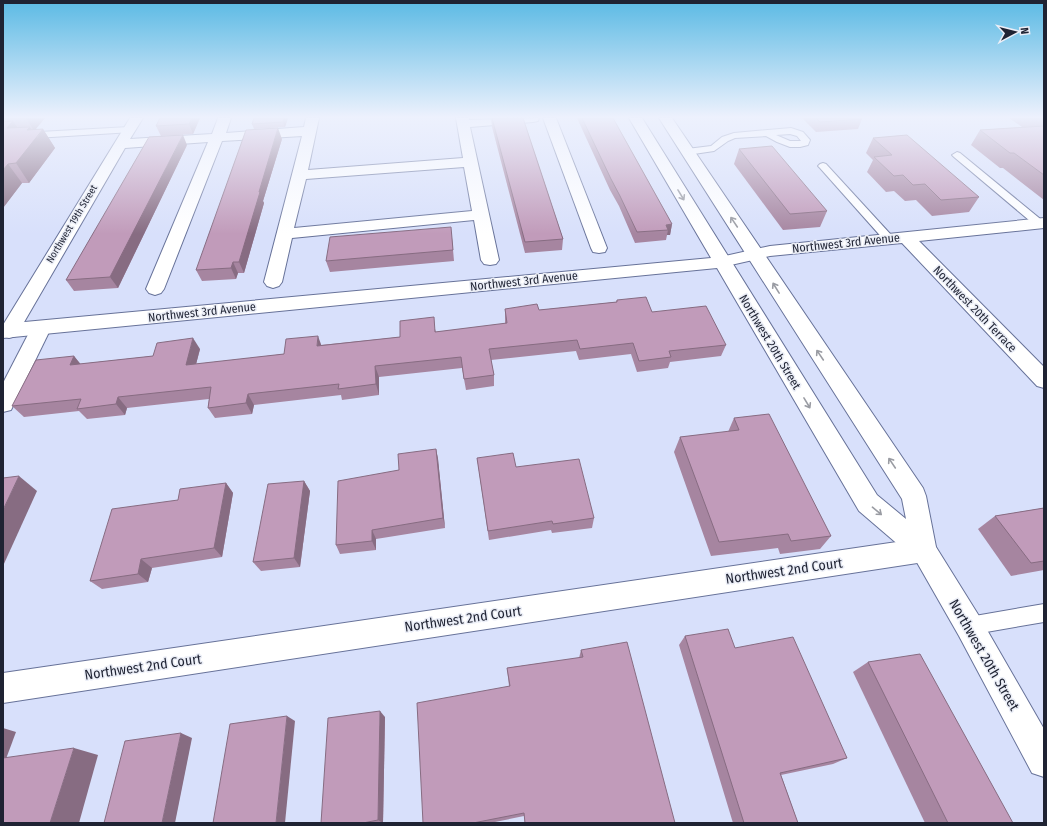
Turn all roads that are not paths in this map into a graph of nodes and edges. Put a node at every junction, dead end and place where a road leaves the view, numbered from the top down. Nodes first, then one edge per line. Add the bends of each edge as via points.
1 (112, 157) edge
2 (209, 157) edge
3 (304, 157) edge
4 (469, 157) edge
5 (564, 157) edge
6 (658, 157) edge
7 (690, 157) edge
8 (959, 157) edge
9 (470, 162) junction
10 (823, 166) dead end
11 (300, 175) junction
12 (481, 215) junction
13 (1042, 224) edge
14 (285, 234) junction
15 (897, 238) junction
16 (599, 248) dead end
17 (755, 254) junction
18 (490, 260) dead end
19 (722, 262) junction
20 (273, 282) dead end
21 (156, 289) dead end
22 (41, 328) junction
23 (6, 331) edge
24 (1044, 380) edge
25 (3, 404) edge
26 (924, 550) junction
27 (1044, 613) edge
28 (968, 626) junction
29 (3, 688) edge
30 (1044, 761) edge

1 - 23 street, Northwest 19th Street
2 - 21 street
3 - 11 street
4 - 9 street
5 - 16 street
6 -> 19 street, Northwest 20th Street
17 -> 7 street, Northwest 20th Street
8 - 13 lane
9 - 11 street
9 - 12 street
10 - 15 lane
11 - 14 street
12 - 14 street
12 - 18 street
13 - 15 street, Northwest 3rd Avenue
14 - 20 street
15 - 17 street, Northwest 3rd Avenue
15 - 24 street, Northwest 20th Terrace
17 - 19 street, Northwest 3rd Avenue
26 -> 17 street, Northwest 20th Street via 914,496
19 - 22 street, Northwest 3rd Avenue
19 -> 26 street, Northwest 20th Street via 868,503
22 - 23 street, Northwest 3rd Avenue
22 - 25 street
26 - 28 street, Northwest 20th Street
26 - 29 street, Northwest 2nd Court
27 - 28 lane
28 - 30 street, Northwest 20th Street

